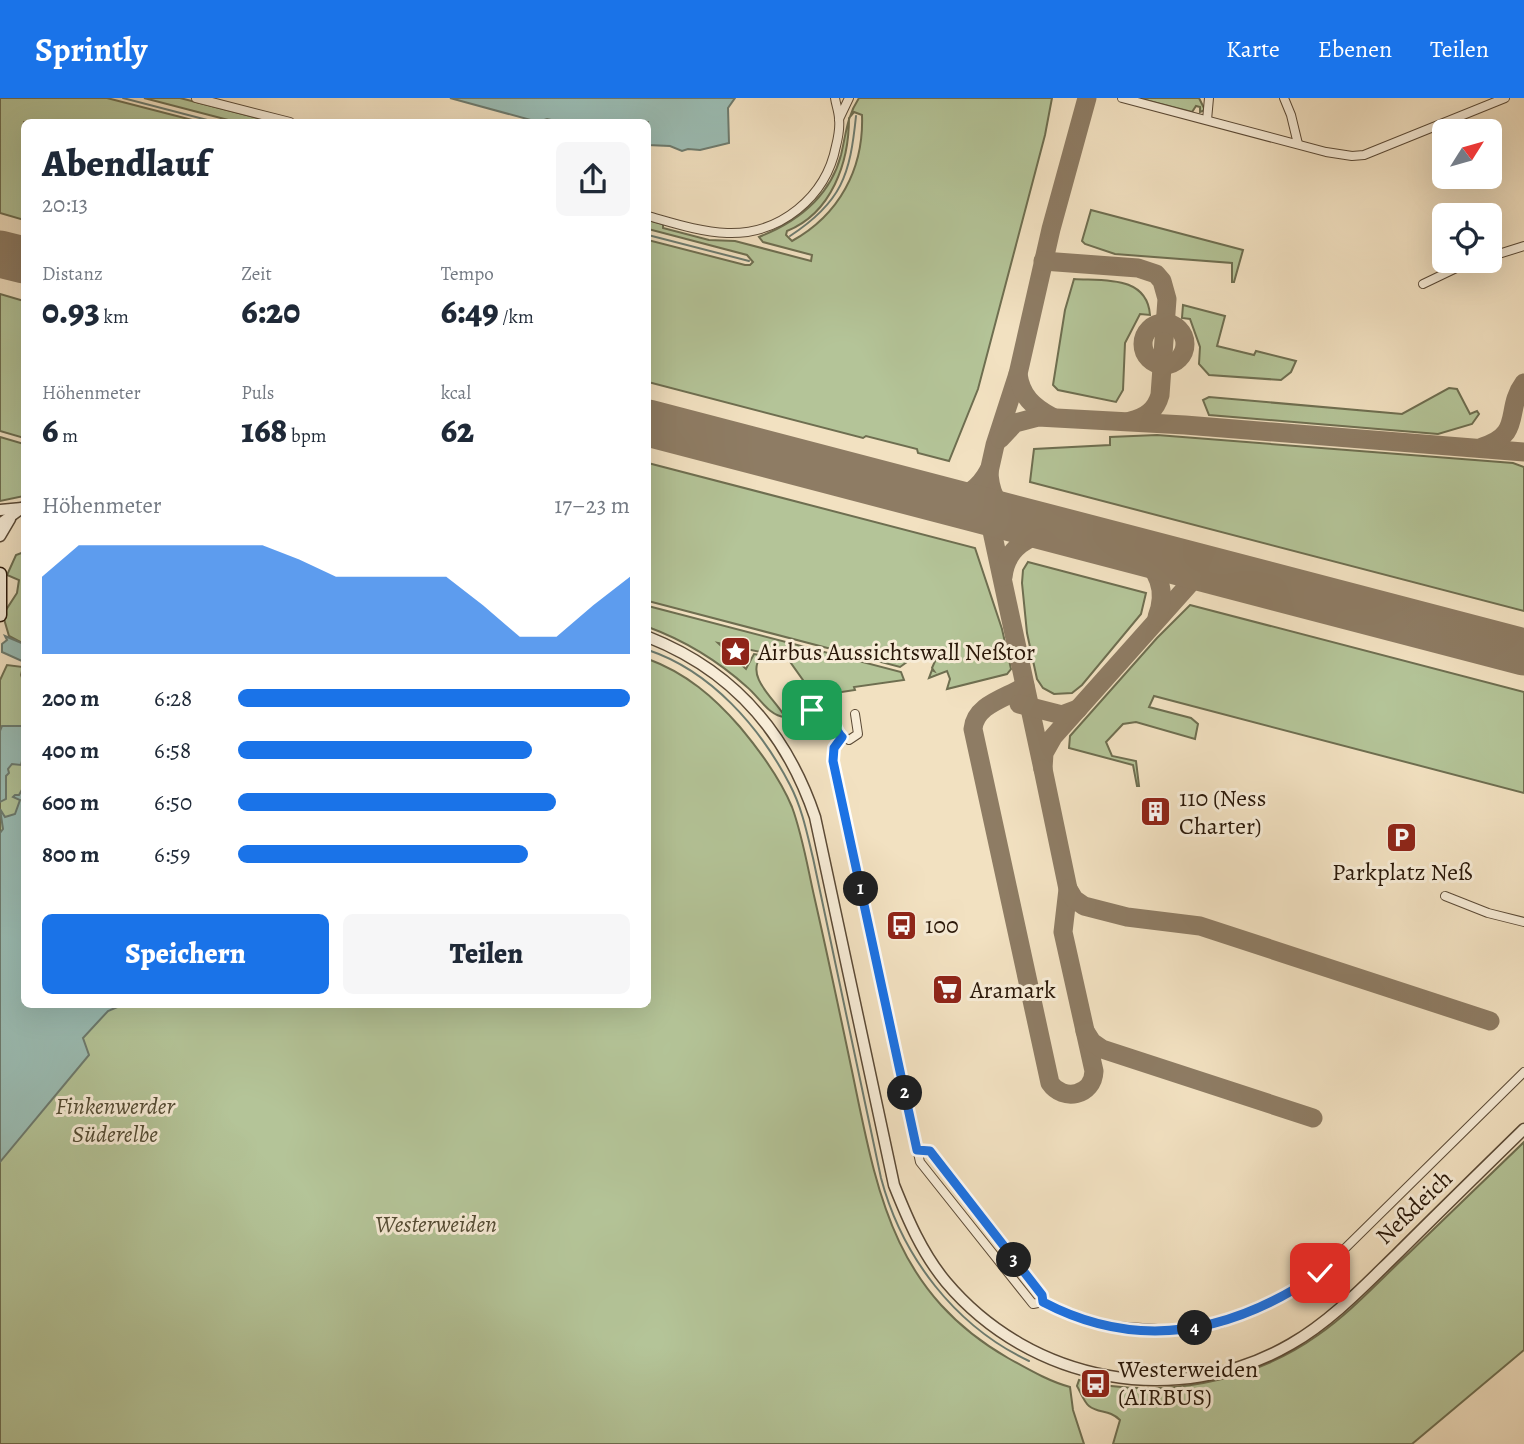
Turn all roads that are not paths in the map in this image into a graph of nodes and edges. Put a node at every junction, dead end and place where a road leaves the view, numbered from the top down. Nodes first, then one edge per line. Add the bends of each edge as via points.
1 (196, 98) edge
2 (835, 98) edge
3 (849, 98) edge
4 (1122, 98) edge
5 (1209, 98) edge
6 (1284, 98) edge
7 (1505, 98) edge
8 (278, 119) edge
9 (839, 119) junction
10 (1207, 120) junction
11 (1297, 144) junction
12 (651, 217) edge
13 (1524, 246) edge
14 (1502, 253) edge
15 (1446, 273) edge
16 (1423, 284) dead end
17 (21, 508) edge
18 (21, 509) edge
19 (0, 510) edge
20 (5, 521) edge
21 (0, 536) edge
22 (0, 574) edge
23 (0, 615) edge
24 (651, 637) edge
25 (812, 710) dead end
26 (855, 714) dead end
27 (842, 737) junction
28 (1445, 896) dead end
29 (1524, 922) edge
30 (1524, 1072) edge
31 (1524, 1129) edge
32 (917, 1150) junction
33 (1043, 1302) junction

1 - 8 street
2 - 9 street
3 - 9 street
4 - 10 street
5 - 10 street
6 - 11 street
7 - 11 street via 1364,155 1345,156
9 - 12 street via 835,150 823,180 803,205 780,221 756,230 725,233
10 - 11 street
13 - 14 street
15 - 16 street
17 - 19 street
18 - 20 street
20 - 21 street
22 - 23 main road
24 - 31 street, Neßdeich via 695,659 737,691 767,724 799,774 815,817 894,1185 909,1223 929,1259 965,1303 1031,1350 1079,1370 1144,1380 1192,1378 1269,1356 1336,1312
25 - 27 street via 821,705 828,708
26 - 27 street via 857,736
27 - 32 street via 834,748 833,761
28 - 29 street
30 - 33 street via 1320,1273 1273,1302 1222,1323 1173,1330 1112,1326 1081,1319
32 - 33 street via 930,1151
32 - 33 street via 927,1173 1033,1304

